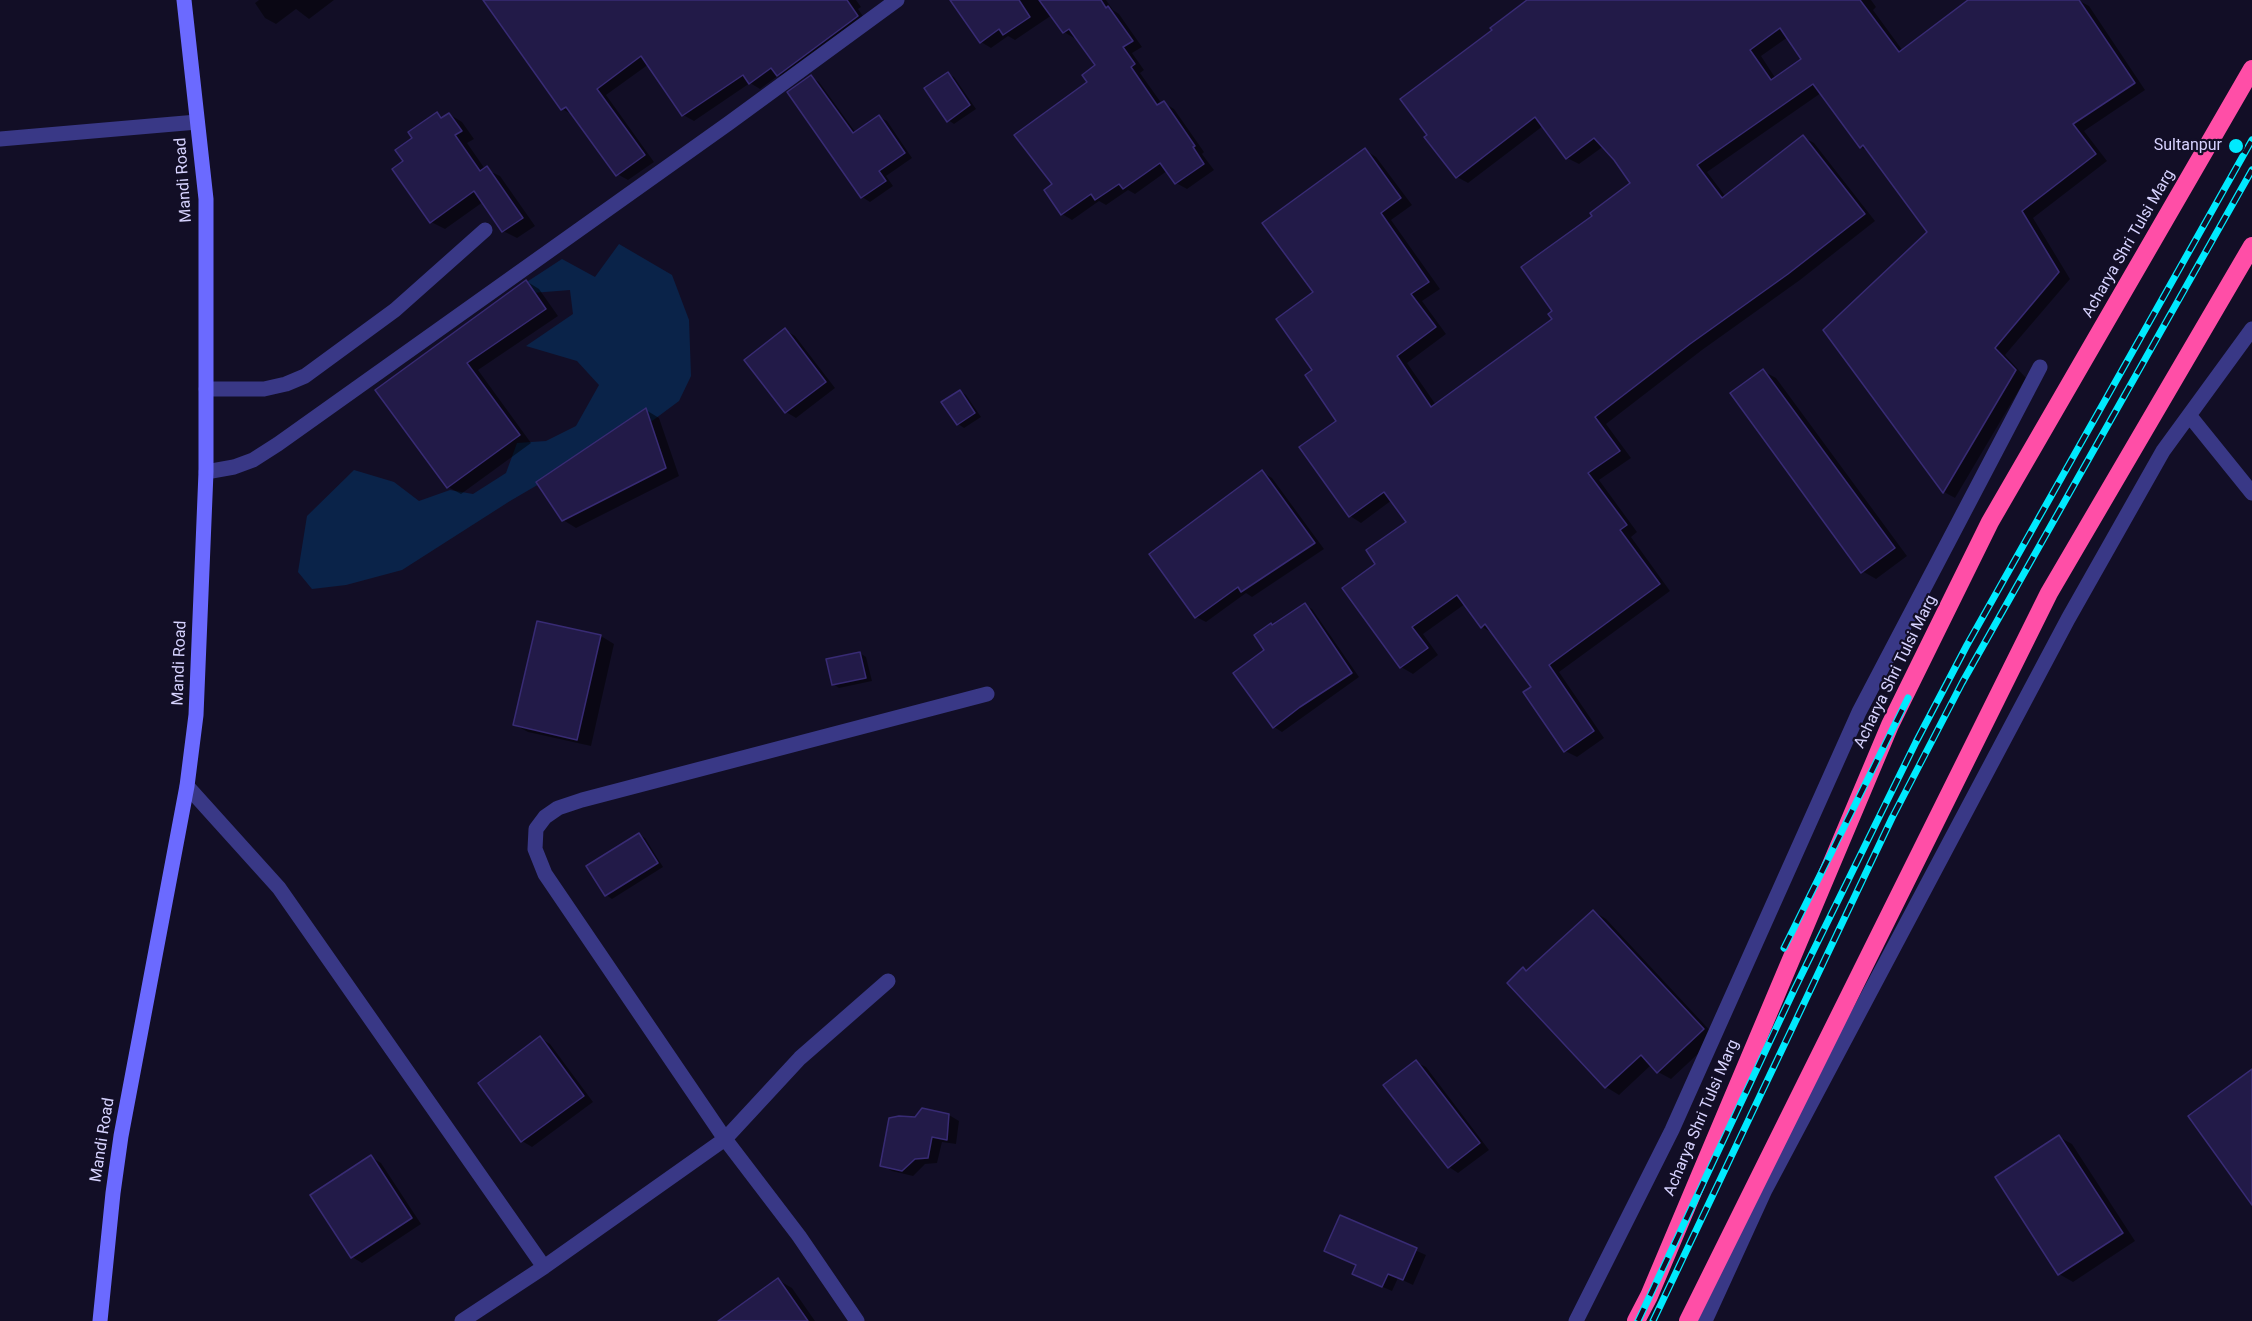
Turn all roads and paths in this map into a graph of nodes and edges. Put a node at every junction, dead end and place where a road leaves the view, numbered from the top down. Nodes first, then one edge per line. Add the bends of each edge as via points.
1 (184, 0) edge
2 (897, 0) edge
3 (2252, 69) edge
4 (197, 122) junction
5 (0, 139) edge
6 (485, 230) dead end
7 (2252, 246) edge
8 (2252, 329) edge
9 (2040, 367) dead end
10 (206, 389) junction
11 (2189, 415) junction
12 (206, 472) junction
13 (2252, 493) edge
14 (987, 694) dead end
15 (187, 786) junction
16 (888, 981) dead end
17 (725, 1139) junction
18 (544, 1267) junction
19 (100, 1321) edge
20 (462, 1321) edge
21 (857, 1321) edge
22 (1576, 1321) edge
23 (1636, 1321) edge
24 (1688, 1321) edge
25 (1706, 1321) edge

1 - 4 street, Mandi Road
2 - 12 street via 278,444 234,467
3 - 23 highway, Acharya Shri Tulsi Marg via 1990,522 1890,725
4 - 5 street
4 - 10 street, Mandi Road via 206,199
6 - 10 street via 395,310 305,376 264,389
7 - 24 highway via 2049,594
8 - 11 street
9 - 22 street via 1859,711 1672,1130
10 - 12 street, Mandi Road
11 - 13 street
11 - 25 street via 2163,451 2068,619 1764,1190
12 - 15 street, Mandi Road via 196,715
14 - 17 street via 582,800 558,808 536,830 535,849 545,874
15 - 18 street via 279,888
15 - 19 street, Mandi Road via 121,1136
16 - 17 street via 800,1058
17 - 18 street
17 - 21 street
18 - 20 street

